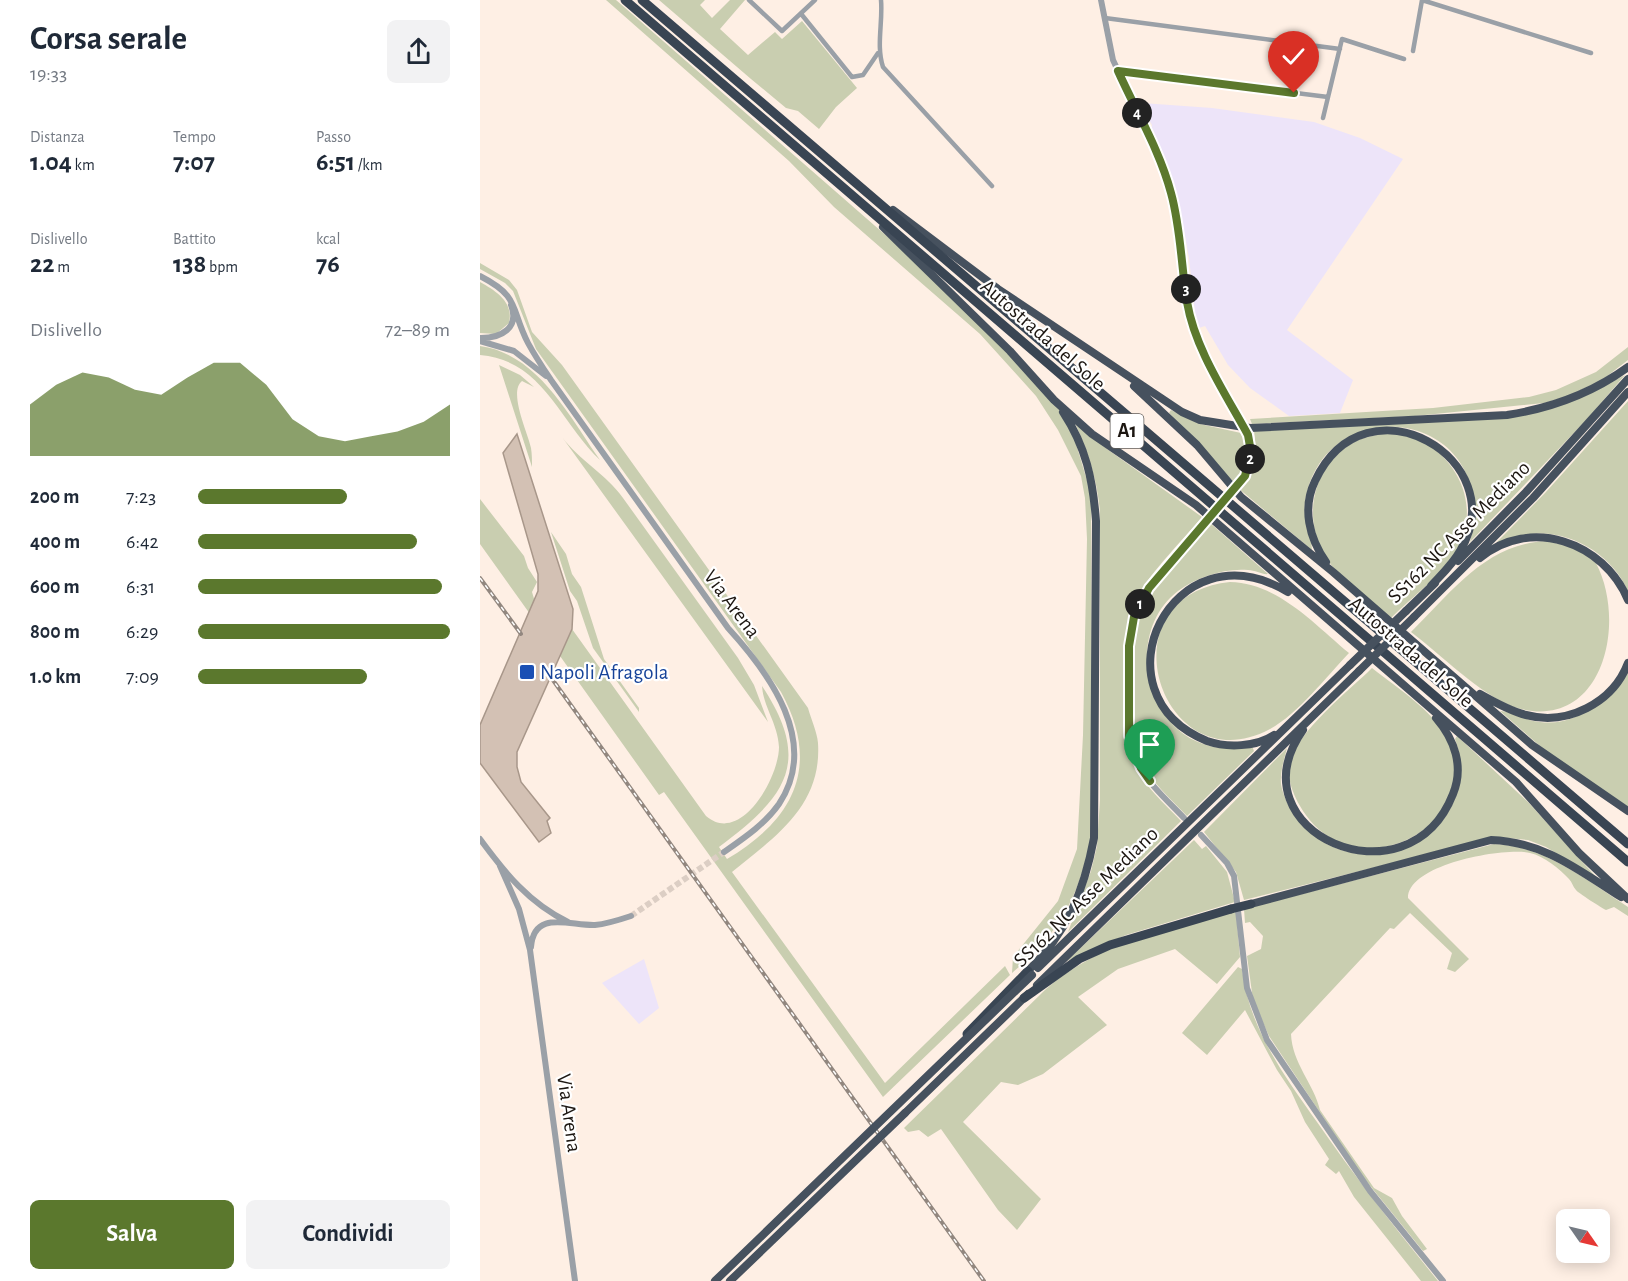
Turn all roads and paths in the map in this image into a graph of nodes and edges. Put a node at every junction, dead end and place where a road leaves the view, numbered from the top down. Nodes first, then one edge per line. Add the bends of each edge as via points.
1 (625, 0) edge
2 (642, 0) edge
3 (749, 0) edge
4 (815, 0) edge
5 (881, 0) edge
6 (1101, 0) edge
7 (1422, 0) edge
8 (802, 15) junction
9 (1103, 18) junction
10 (1340, 49) junction
11 (1413, 51) dead end
12 (878, 53) junction
13 (1591, 53) dead end
14 (1404, 59) dead end
15 (1118, 71) junction
16 (1328, 97) junction
17 (1323, 118) dead end
18 (812, 161) junction
19 (992, 186) dead end
20 (866, 189) junction
21 (480, 276) edge
22 (507, 294) junction
23 (480, 340) edge
24 (1113, 366) junction
25 (1628, 367) edge
26 (1628, 379) edge
27 (550, 380) junction
28 (1628, 392) edge
29 (1054, 400) junction
30 (1333, 572) junction
31 (1431, 586) junction
32 (1438, 593) junction
33 (1628, 600) edge
34 (1308, 604) junction
35 (1628, 663) edge
36 (1459, 682) junction
37 (1421, 700) junction
38 (1315, 713) junction
39 (1287, 727) junction
40 (1628, 811) edge
41 (1184, 818) dead end
42 (1201, 835) dead end
43 (480, 839) edge
44 (1628, 844) edge
45 (724, 852) tunnel mouth
46 (1628, 862) edge
47 (500, 866) junction
48 (1628, 900) edge
49 (1251, 904) joint
50 (631, 916) tunnel mouth
51 (568, 922) junction
52 (530, 950) junction
53 (1030, 973) junction
54 (1042, 983) junction
55 (1024, 998) joint
56 (948, 1056) joint
57 (575, 1281) edge
58 (715, 1281) edge
59 (730, 1281) edge
60 (1443, 1281) edge

1 - 18 highway, Autostrada del Sole / A1
2 - 20 highway, Autostrada del Sole / A1
3 - 8 street via 783,31
4 - 8 street
5 - 12 street
6 - 9 street
7 - 11 street
7 - 13 street
8 - 12 street via 852,77 863,75
9 - 10 street
9 - 15 street
10 - 14 street via 1342,39
10 - 16 street
12 - 19 street via 883,67
15 - 16 street
15 - 41 street, bridge via 1171,192 1181,237 1187,302 1198,338 1248,435 1250,461 1245,476 1145,595 1134,617 1129,646 1129,736 1134,753 1150,781
16 - 17 street
18 - 29 highway via 938,279
18 - 46 highway, Autostrada del Sole / A1
20 - 24 highway via 998,289
20 - 44 highway, Autostrada del Sole / A1
21 - 22 street, Via Arena
22 - 23 street, Via Arena via 513,312 512,325 499,337
22 - 27 street, Via Arena via 514,302 527,341
23 - 27 street, Via Arena via 514,351
24 - 25 highway via 1182,412 1200,420 1250,428 1540,410 1588,392
24 - 30 highway via 1165,413 1241,497
26 - 31 highway, SS162 NC Asse Mediano via 1526,492
27 - 45 street, Via Arena via 769,681 791,725 794,764 784,794 762,823
28 - 32 highway, SS162 NC Asse Mediano via 1533,498
29 - 34 highway via 1092,434 1196,505
29 - 53 highway via 1087,457 1093,485 1095,838 1074,910
30 - 31 highway via 1319,553 1311,532 1308,510 1312,488 1336,450 1366,434 1400,430 1422,436 1441,448 1467,485 1471,507 1469,530 1461,551
30 - 36 highway
31 - 39 highway, SS162 NC Asse Mediano, bridge
32 - 33 highway via 1498,546 1549,537 1568,541 1605,564
32 - 38 highway, SS162 NC Asse Mediano, bridge
34 - 37 highway
34 - 39 highway via 1260,578 1211,578 1180,595 1164,613 1150,655 1151,676 1166,711 1194,735 1229,745 1254,743
35 - 36 highway via 1613,688 1599,701 1564,716 1520,713
36 - 40 highway via 1532,745
37 - 38 highway via 1447,731 1455,749 1458,784 1440,820 1425,834 1395,850 1379,852 1362,852 1330,843 1312,832 1291,804 1285,788 1285,767 1293,744
37 - 48 highway via 1516,782 1579,853
38 - 54 highway, SS162 NC Asse Mediano
39 - 53 highway, SS162 NC Asse Mediano
42 - 60 street via 1234,876 1247,988 1266,1040 1370,1191
43 - 47 street, Via Arena
47 - 51 street, Via Arena via 538,905
47 - 52 street, Via Arena via 519,909
48 - 49 highway via 1547,851 1491,840
49 - 54 highway, bridge via 1110,945
50 - 51 street, Via Arena via 596,925
51 - 52 street, Via Arena via 541,925
52 - 57 street, Via Arena
53 - 56 highway, bridge
54 - 55 highway
55 - 59 highway, SS162 NC Asse Mediano, bridge
56 - 58 highway, bridge

